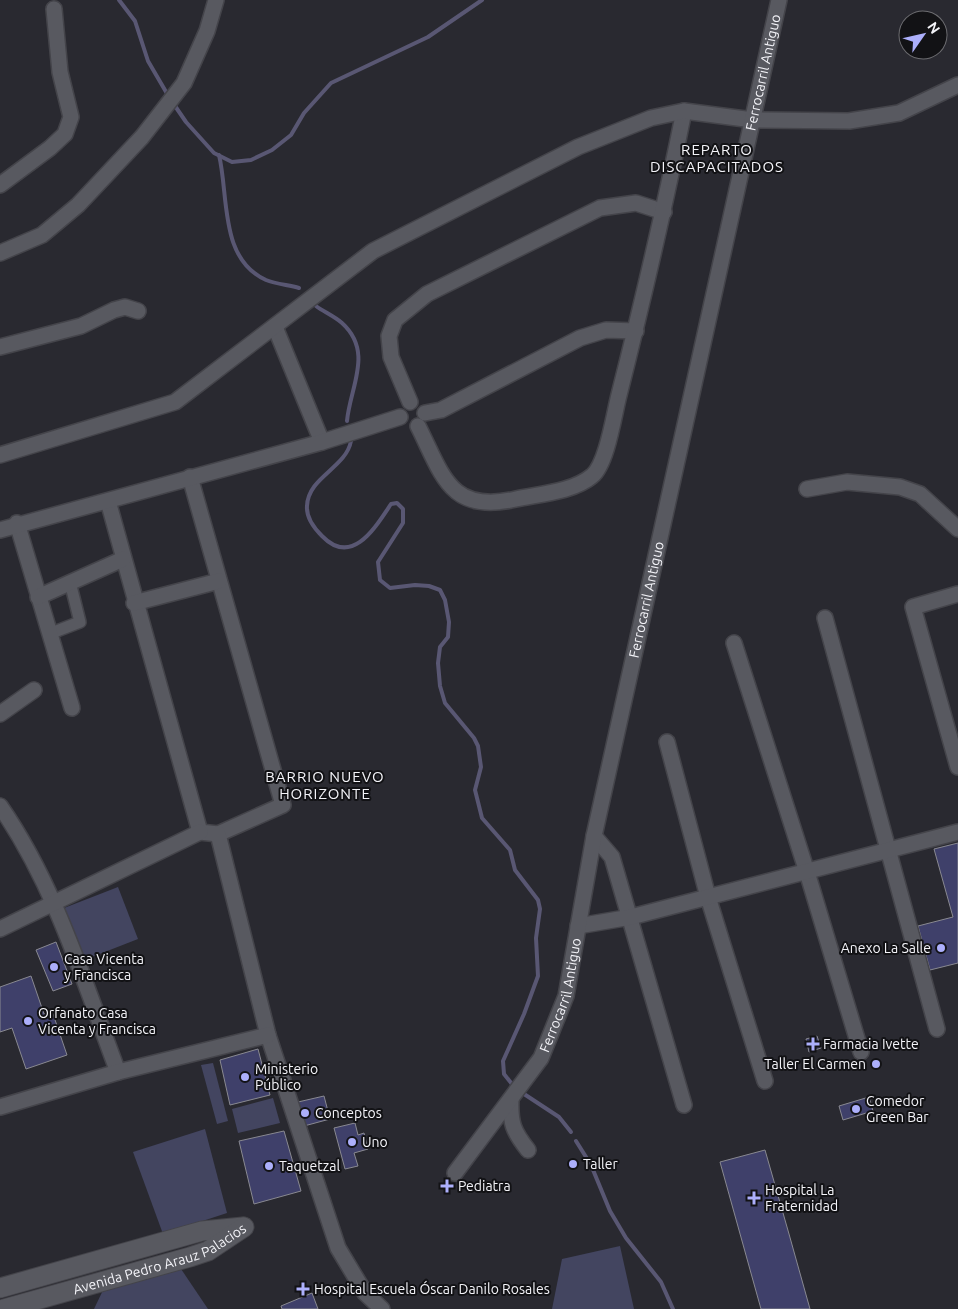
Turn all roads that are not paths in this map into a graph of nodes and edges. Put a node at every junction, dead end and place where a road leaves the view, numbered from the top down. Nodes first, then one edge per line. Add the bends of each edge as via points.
1 (216, 0) edge
2 (779, 0) edge
3 (54, 9) dead end
4 (958, 85) edge
5 (684, 110) junction
6 (754, 120) junction
7 (0, 185) edge
8 (664, 212) junction
9 (0, 253) edge
10 (138, 311) dead end
11 (274, 327) junction
12 (636, 331) junction
13 (0, 347) edge
14 (410, 402) junction
15 (400, 417) junction
16 (422, 419) junction
17 (322, 442) junction
18 (0, 456) edge
19 (190, 477) junction
20 (807, 489) dead end
21 (108, 501) junction
22 (17, 524) junction
23 (958, 529) edge
24 (0, 530) edge
25 (123, 559) junction
26 (219, 580) junction
27 (70, 582) junction
28 (958, 594) edge
29 (38, 597) junction
30 (134, 602) junction
31 (825, 618) dead end
32 (49, 634) junction
33 (734, 643) dead end
34 (34, 690) dead end
35 (72, 708) dead end
36 (0, 714) edge
37 (667, 742) dead end
38 (958, 767) edge
39 (0, 806) edge
40 (200, 832) junction
41 (958, 832) edge
42 (218, 834) junction
43 (594, 836) junction
44 (887, 851) junction
45 (808, 872) junction
46 (708, 897) junction
47 (53, 902) junction
48 (631, 917) junction
49 (578, 926) junction
50 (0, 929) edge
51 (938, 1030) dead end
52 (268, 1035) junction
53 (861, 1052) dead end
54 (118, 1072) junction
55 (765, 1081) dead end
56 (511, 1099) junction
57 (684, 1105) dead end
58 (0, 1107) edge
59 (528, 1150) dead end
60 (455, 1173) dead end
61 (0, 1288) edge
62 (4, 1309) edge
63 (382, 1309) edge

1 - 9 street via 207,31 184,83 142,137 78,205 42,235
2 - 6 street, Ferrocarril Antiguo
3 - 7 street via 60,72 71,117 65,134
4 - 6 street via 899,113 850,121
5 - 6 street
5 - 8 street
5 - 11 street via 651,118 578,147 373,251
6 - 43 street, Ferrocarril Antiguo
8 - 12 street
8 - 14 street via 636,203 600,208 427,294 395,320 388,336 392,358
10 - 13 street via 124,307 81,326
11 - 17 street
11 - 18 street via 175,402
12 - 16 street via 606,330 580,338
12 - 16 street via 599,467 592,476 577,485 502,502 476,502 463,498 445,481
14 - 15 street via 404,405
14 - 16 street via 422,406
15 - 16 street via 410,428
15 - 17 street
17 - 19 street
19 - 21 street
19 - 26 street
20 - 23 street via 847,482 900,487 920,494
21 - 22 street
21 - 25 street
22 - 24 street
22 - 29 street
25 - 27 street
25 - 30 street
26 - 30 street
26 - 42 street via 283,805
27 - 29 street
27 - 32 street via 80,622
28 - 38 street via 913,607
29 - 32 street
30 - 40 street
31 - 44 street
32 - 35 street
33 - 45 street
34 - 36 street
37 - 46 street
39 - 47 street via 13,824
40 - 42 street
40 - 47 street
41 - 44 street
42 - 52 street
43 - 48 street via 612,857
43 - 49 street, Ferrocarril Antiguo
44 - 45 street
44 - 51 street
45 - 46 street
45 - 53 street
46 - 48 street
46 - 55 street
47 - 50 street
47 - 54 street
48 - 49 street
48 - 57 street
49 - 56 street, Ferrocarril Antiguo via 566,996 541,1058
52 - 54 street
52 - 63 street via 338,1248 365,1293
54 - 58 street
56 - 59 street via 510,1119 514,1131
56 - 60 street, Ferrocarril Antiguo
61 - 62 street, Avenida Pedro Arauz Palacios via 202,1231 244,1227 208,1251 190,1258

